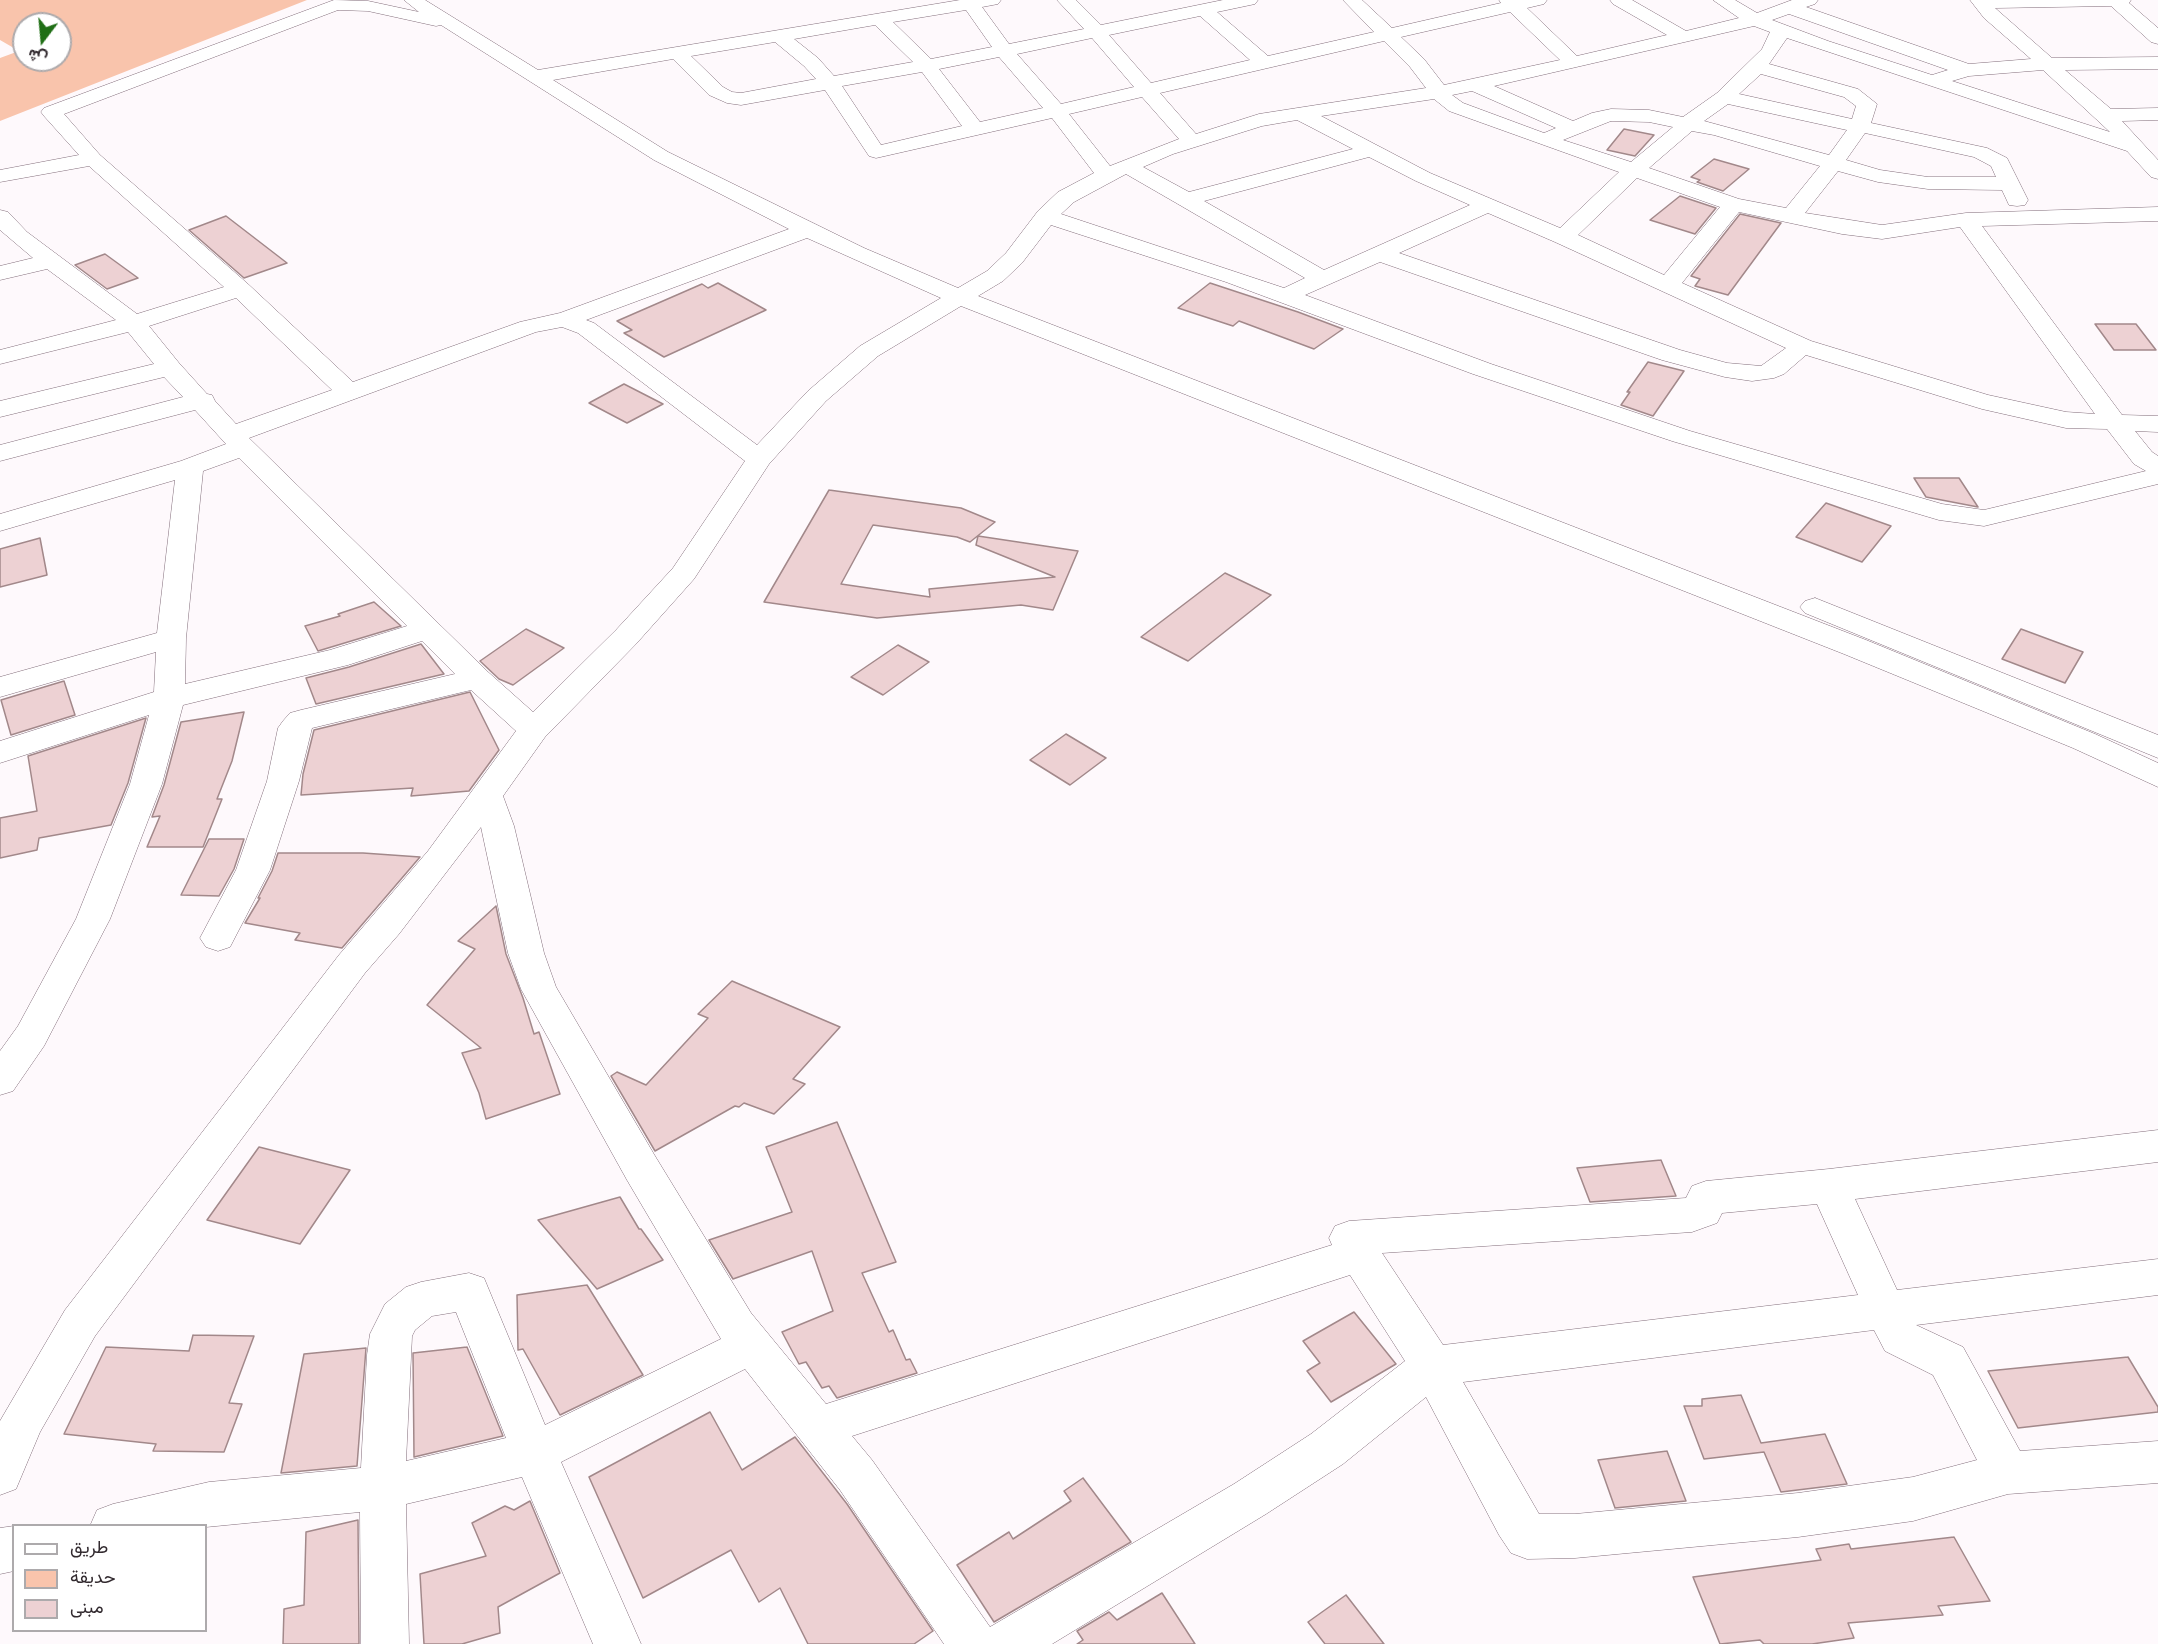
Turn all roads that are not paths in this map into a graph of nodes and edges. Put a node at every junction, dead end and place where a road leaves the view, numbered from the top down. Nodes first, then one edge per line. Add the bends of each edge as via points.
1 (413, 0) edge
2 (992, 0) edge
3 (1066, 0) edge
4 (1249, 0) edge
5 (1352, 0) edge
6 (1538, 0) edge
7 (1618, 0) edge
8 (1722, 0) edge
9 (2115, 0) edge
10 (2122, 0) edge
11 (1980, 1) edge
12 (856, 3) dead end
13 (959, 3) edge
14 (1511, 3) edge
15 (1798, 3) edge
16 (1204, 10) junction
17 (447, 12) edge
18 (886, 18) junction
19 (1755, 20) junction
20 (1780, 30) junction
21 (1097, 32) junction
22 (1387, 34) junction
23 (779, 36) junction
24 (1682, 36) junction
25 (2158, 38) edge
26 (1004, 51) junction
27 (678, 54) junction
28 (1852, 55) junction
29 (1574, 63) junction
30 (2158, 63) edge
31 (1266, 64) junction
32 (2047, 64) junction
33 (927, 65) junction
34 (1756, 67) junction
35 (1967, 70) junction
36 (561, 73) junction
37 (534, 77) junction
38 (1931, 81) junction
39 (830, 83) junction
40 (1473, 84) junction
41 (1826, 85) junction
42 (1146, 91) junction
43 (1439, 92) junction
44 (1724, 97) junction
45 (1058, 111) junction
46 (1299, 113) junction
47 (2158, 114) edge
48 (2106, 115) junction
49 (1688, 123) junction
50 (1860, 126) junction
51 (1571, 127) junction
52 (974, 128) junction
53 (1191, 141) junction
54 (1544, 141) junction
55 (2136, 147) junction
56 (1368, 151) junction
57 (93, 159) junction
58 (1833, 164) junction
59 (1116, 170) junction
60 (1634, 170) junction
61 (2158, 173) edge
62 (0, 176) edge
63 (2009, 184) junction
64 (1186, 199) junction
65 (1734, 204) junction
66 (1488, 206) junction
67 (2158, 214) edge
68 (1046, 216) junction
69 (1791, 216) junction
70 (2026, 217) junction
71 (0, 218) edge
72 (1966, 220) junction
73 (808, 230) junction
74 (1563, 237) junction
75 (1379, 254) junction
76 (52, 261) junction
77 (0, 273) edge
78 (1323, 279) junction
79 (1668, 285) junction
80 (240, 289) junction
81 (970, 291) junction
82 (1285, 296) junction
83 (564, 320) junction
84 (134, 323) junction
85 (1802, 346) junction
86 (0, 357) edge
87 (170, 368) junction
88 (349, 392) junction
89 (203, 400) junction
90 (0, 408) edge
91 (2114, 422) junction
92 (2158, 424) edge
93 (238, 440) junction
94 (0, 453) edge
95 (759, 459) junction
96 (190, 467) junction
97 (2158, 467) edge
98 (2158, 476) edge
99 (0, 523) edge
100 (429, 629) junction
101 (171, 638) junction
102 (477, 679) junction
103 (0, 687) edge
104 (169, 698) junction
105 (534, 730) junction
106 (2158, 747) edge
107 (0, 752) edge
108 (2158, 776) edge
109 (487, 796) junction
110 (218, 938) dead end
111 (0, 1080) edge
112 (2158, 1146) edge
113 (1829, 1186) junction
114 (1360, 1254) junction
115 (2158, 1277) edge
116 (1886, 1312) junction
117 (751, 1345) junction
118 (1432, 1366) junction
119 (818, 1427) junction
120 (534, 1453) junction
121 (2158, 1462) edge
122 (2008, 1473) junction
123 (0, 1474) edge
124 (383, 1488) junction
125 (122, 1524) edge
126 (385, 1644) edge
127 (617, 1644) edge
128 (973, 1644) edge
129 (1007, 1644) edge

1 - 17 street
2 - 13 street
3 - 21 street
4 - 16 street
5 - 22 street
6 - 14 street
7 - 24 street
8 - 19 street
9 - 10 street
9 - 11 street
9 - 25 street
11 - 32 street
12 - 18 street
13 - 18 street
13 - 26 street
14 - 22 street
14 - 29 street
15 - 19 street
15 - 35 street
16 - 21 street
16 - 31 street
17 - 36 street
17 - 37 street
17 - 57 street via 399,14 368,6 336,5 51,112
18 - 23 street
18 - 33 street
19 - 20 street
19 - 24 street
20 - 28 street
20 - 34 street
21 - 26 street
21 - 42 street
22 - 31 street
22 - 43 street via 1418,63
23 - 27 street
23 - 39 street
24 - 29 street
26 - 33 street
26 - 45 street
27 - 36 street
27 - 39 street via 716,91 732,99
28 - 38 street
28 - 41 street
29 - 40 street
30 - 32 street
31 - 42 street
32 - 35 street
32 - 48 street
33 - 39 street
33 - 52 street
34 - 41 street
34 - 44 street
35 - 38 street
36 - 37 street
36 - 81 street via 681,148
37 - 73 street via 661,156
38 - 55 street
39 - 52 street via 876,152
40 - 43 street
40 - 51 street
41 - 50 street via 1851,93 1867,104
42 - 45 street
42 - 53 street
43 - 46 street
43 - 54 street via 1456,108
44 - 49 street
44 - 50 street
45 - 52 street
45 - 59 street
46 - 53 street via 1258,120
46 - 56 street
47 - 48 street
48 - 55 street
49 - 51 street via 1611,114
49 - 58 street
49 - 60 street
50 - 58 street
50 - 63 street via 1980,152 2000,162
51 - 54 street
53 - 59 street
54 - 60 street
55 - 61 street
56 - 64 street
56 - 66 street
57 - 62 street
57 - 80 street
58 - 63 street via 1901,180
58 - 69 street
59 - 64 street
59 - 68 street via 1066,197
60 - 65 street
60 - 74 street
63 - 70 street
64 - 78 street
65 - 69 street
65 - 79 street
66 - 74 street
66 - 75 street
67 - 70 street
68 - 81 street via 1014,258
68 - 82 street
69 - 72 street via 1882,232
70 - 72 street
71 - 76 street
72 - 91 street
73 - 81 street
73 - 83 street
74 - 79 street
75 - 78 street
75 - 85 street via 1725,370 1765,373
76 - 77 street
76 - 84 street
78 - 82 street
79 - 85 street
80 - 84 street
80 - 88 street
81 - 95 street via 869,351 817,396
81 - 106 street via 1868,627
81 - 108 street via 1855,647 2084,741
82 - 98 street via 1482,369 1681,436 1939,513 1984,518
83 - 88 street via 528,327
83 - 95 street via 586,328
84 - 86 street
84 - 87 street
85 - 91 street via 1982,401 2066,420
87 - 89 street
87 - 90 street
88 - 93 street
89 - 93 street
89 - 94 street
91 - 92 street
91 - 97 street via 2143,458
93 - 96 street
93 - 100 street
95 - 105 street via 684,573
96 - 99 street
96 - 101 street
100 - 102 street
100 - 104 street via 337,658
101 - 103 street
101 - 104 street
102 - 105 street
102 - 110 street via 301,720 294,728 283,781 257,859
104 - 107 street
104 - 111 street via 146,784 93,920 31,1036
105 - 109 street
109 - 117 street via 526,953 539,989 641,1168
109 - 123 street via 387,926 352,964 80,1323 22,1421
112 - 113 street
113 - 114 street via 1706,1198 1703,1211 1692,1215 1349,1238
113 - 116 street
114 - 118 street
114 - 119 street
115 - 116 street
116 - 118 street
116 - 122 street via 1900,1338 1948,1361
117 - 119 street
117 - 120 street
118 - 122 street via 1527,1537 1798,1515 1913,1499
118 - 129 street via 1317,1456
119 - 128 street via 856,1475
120 - 124 street
120 - 124 street via 469,1291 421,1300 400,1317 390,1334
120 - 127 street
121 - 122 street
124 - 125 street via 209,1504
124 - 126 street

